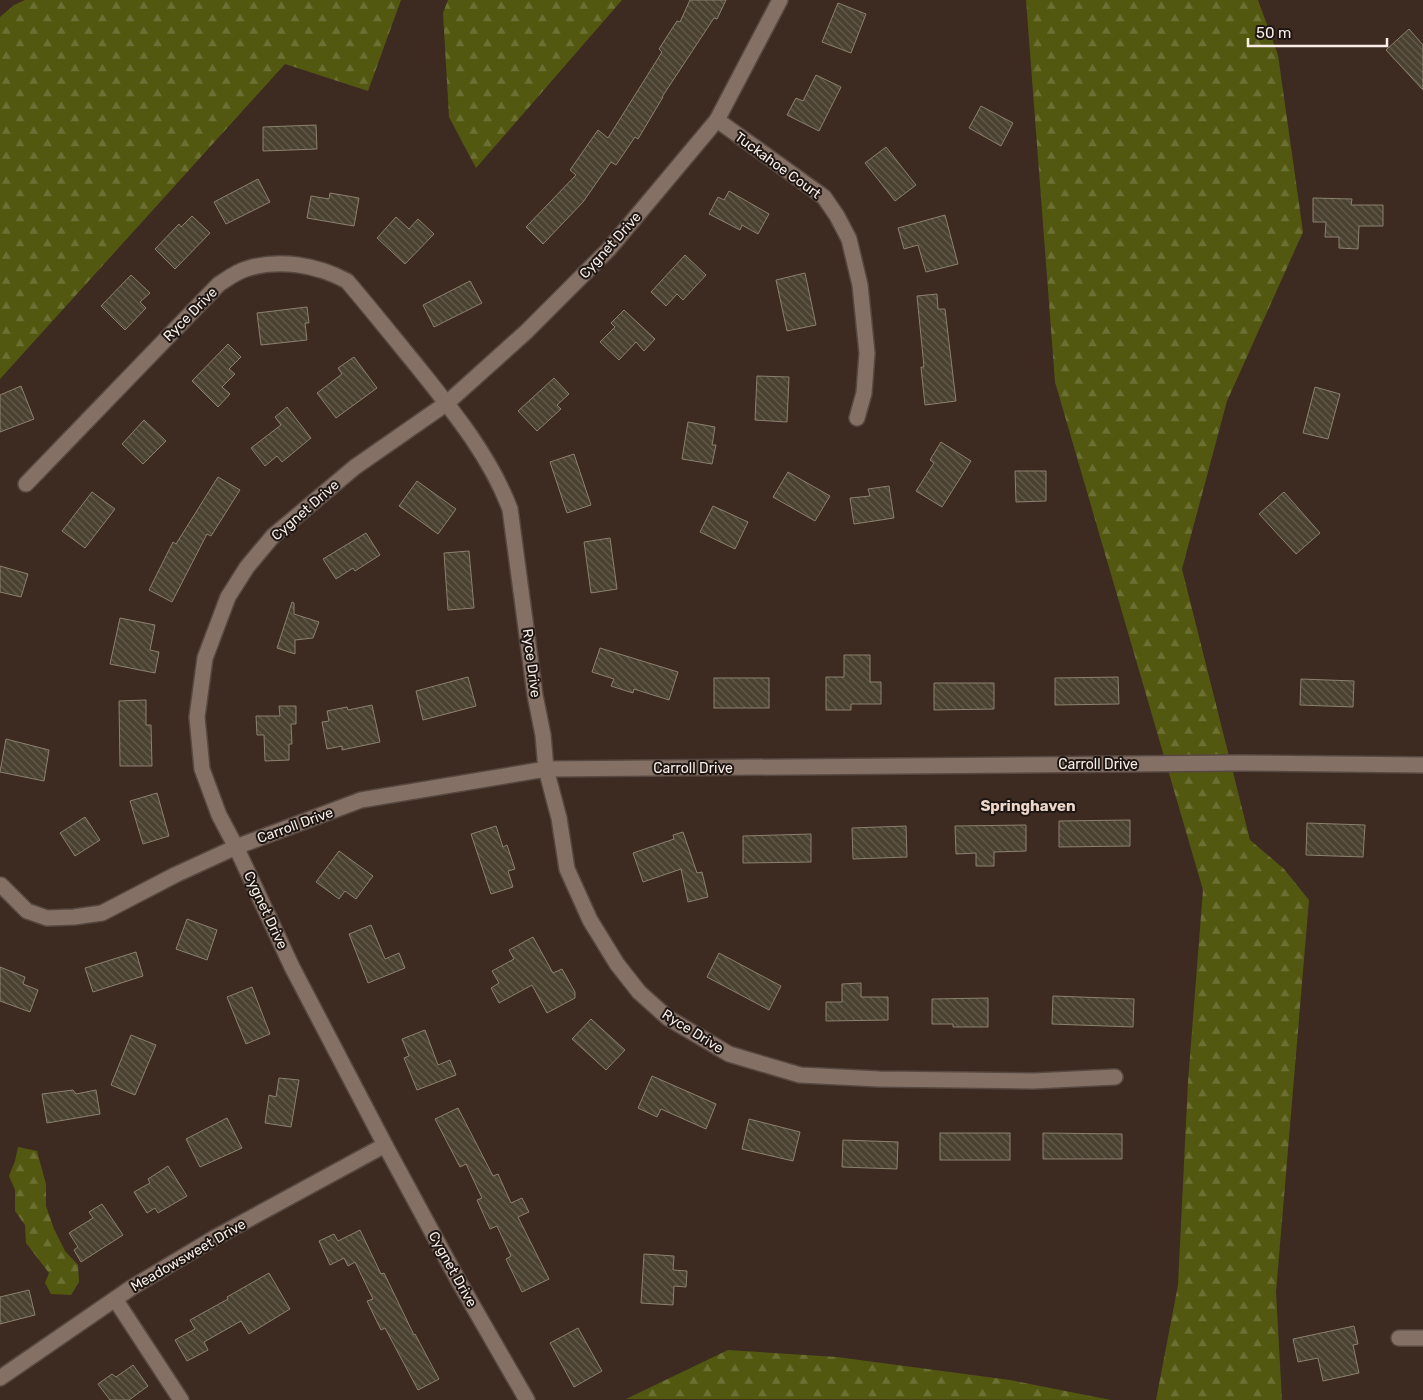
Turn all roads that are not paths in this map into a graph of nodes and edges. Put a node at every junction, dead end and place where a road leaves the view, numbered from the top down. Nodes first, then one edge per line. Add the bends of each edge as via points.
1 (780, 0) edge
2 (717, 120) junction
3 (447, 403) junction
4 (857, 418) dead end
5 (26, 484) dead end
6 (1423, 764) edge
7 (546, 769) junction
8 (236, 846) junction
9 (1, 885) edge
10 (1115, 1077) dead end
11 (385, 1145) junction
12 (115, 1299) junction
13 (1399, 1338) dead end
14 (1423, 1338) edge
15 (0, 1378) edge
16 (181, 1400) edge
17 (527, 1400) edge

1 - 2 street, Cygnet Drive
2 - 3 street, Cygnet Drive via 587,272
2 - 4 street, Tuckahoe Court via 824,197 849,240 860,285 868,353 864,393
3 - 5 street, Ryce Drive via 347,281 312,267 277,263 245,269 219,284 205,297
3 - 7 street, Ryce Drive via 492,469 510,509
3 - 8 street, Cygnet Drive via 355,467 273,536 228,597 205,658 196,717 202,769 219,815
6 - 7 street, Carroll Drive
7 - 8 street, Carroll Drive via 361,800
7 - 10 street, Ryce Drive via 559,818 567,869 590,920 617,964 639,992 668,1018 729,1054 800,1075 1014,1081
8 - 9 street, Carroll Drive via 102,913 47,918 27,911
8 - 11 street, Cygnet Drive via 292,967
11 - 12 street, Meadowsweet Drive via 216,1237
11 - 17 street, Cygnet Drive
12 - 15 street, Meadowsweet Drive
12 - 16 street
13 - 14 street

